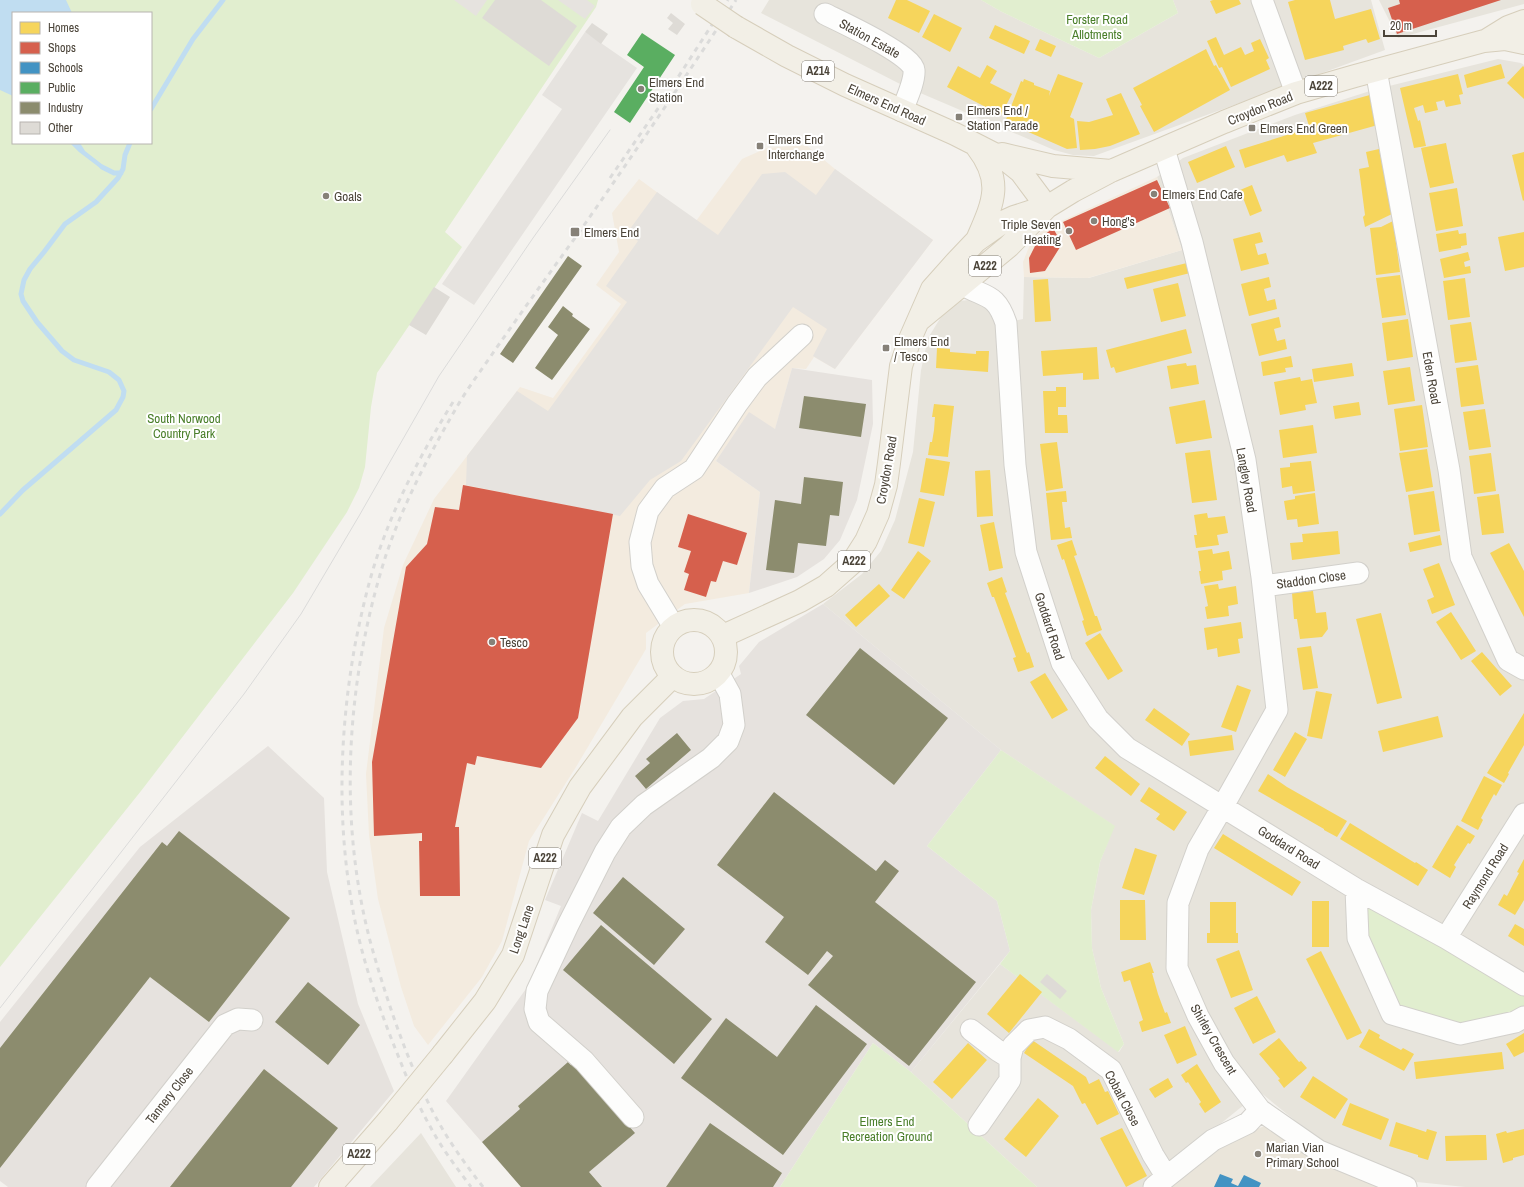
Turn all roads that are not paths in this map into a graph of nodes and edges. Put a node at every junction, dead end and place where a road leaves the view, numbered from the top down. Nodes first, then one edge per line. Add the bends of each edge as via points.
1 (1262, 0) edge
2 (698, 2) edge
3 (825, 14) dead end
4 (1524, 21) edge
5 (1484, 41) junction
6 (1524, 43) edge
7 (1376, 70) junction
8 (1296, 93) junction
9 (902, 110) junction
10 (977, 147) junction
11 (1164, 149) junction
12 (1111, 171) junction
13 (1048, 207) junction
14 (976, 241) junction
15 (963, 284) junction
16 (918, 321) junction
17 (802, 335) dead end
18 (1358, 573) dead end
19 (1263, 586) junction
20 (674, 627) junction
21 (723, 636) junction
22 (1524, 670) edge
23 (719, 674) junction
24 (673, 676) junction
25 (1223, 806) junction
26 (1524, 814) edge
27 (1356, 889) junction
28 (1446, 938) junction
29 (1524, 985) edge
30 (1524, 1017) edge
31 (252, 1020) dead end
32 (971, 1030) dead end
33 (1010, 1058) junction
34 (1260, 1110) junction
35 (633, 1117) dead end
36 (979, 1125) dead end
37 (1160, 1182) edge
38 (96, 1187) edge
39 (330, 1187) edge
40 (1406, 1187) edge

1 - 8 street
2 - 9 main road, Elmers End Road / A214, bridge via 787,56 846,86
3 - 9 street, Station Estate via 896,51 909,61 914,68 914,76
4 - 5 main road, Croydon Road
5 - 6 main road, Croydon Road via 1505,39
5 - 7 main road, Croydon Road / A222
7 - 8 main road, Croydon Road / A222
7 - 22 street, Eden Road via 1449,470 1461,557 1508,660
8 - 11 main road, Croydon Road / A222
9 - 10 main road, Elmers End Road / A214
10 - 12 main road via 1053,166
10 - 13 main road, Elmers End Road / A214 via 1006,160 1021,172
10 - 14 main road, Elmers End Road via 987,160 993,181 993,195 988,216
11 - 12 main road, Croydon Road / A222
11 - 19 street, Langley Road via 1192,242 1246,460
12 - 13 main road, Croydon Road / A222
13 - 14 main road, Croydon Road / A222 via 1003,222
13 - 15 main road, Croydon Road / A222 via 1009,246
14 - 16 main road, Croydon Road / A222 via 932,289
15 - 16 main road, Croydon Road / A222
15 - 25 street, Goddard Road via 995,302 1006,323 1015,465 1026,552 1062,663 1098,719 1127,748
16 - 21 main road, Croydon Road / A222 via 901,366 882,500 866,541 852,563 826,586 800,601
17 - 20 street via 757,378 694,469 665,488 648,511 640,542 642,566 648,584
18 - 19 street, Staddon Close
19 - 25 street, Langley Road via 1277,710
20 - 21 main road via 684,621 700,620 710,623
20 - 24 main road via 663,642 662,653 666,667
21 - 23 main road via 727,655
23 - 24 main road via 694,685
23 - 35 street via 730,694 734,724 728,741 711,758 644,805 621,827 605,852 537,991 535,1009 539,1022 584,1061
24 - 39 main road, Long Lane / A222, bridge via 632,717 580,787 553,835 513,955 485,1001 388,1121
25 - 27 street, Goddard Road
25 - 34 street, Shirley Crescent via 1198,849 1178,903 1177,968 1198,1016 1224,1063
26 - 28 street, Raymond Road
27 - 28 street, Goddard Road
27 - 30 street via 1358,938 1392,1014 1460,1034 1514,1022
28 - 29 street, Goddard Road
31 - 38 street, Tannery Close via 238,1019 225,1025
32 - 33 street
33 - 36 street, Cobalt Close via 1010,1080
33 - 37 street, Cobalt Close via 1013,1046 1028,1030 1045,1027 1069,1039 1111,1070 1153,1155
34 - 37 street, Cobalt Close via 1248,1123 1213,1140
34 - 40 street, Shirley Crescent via 1319,1152

